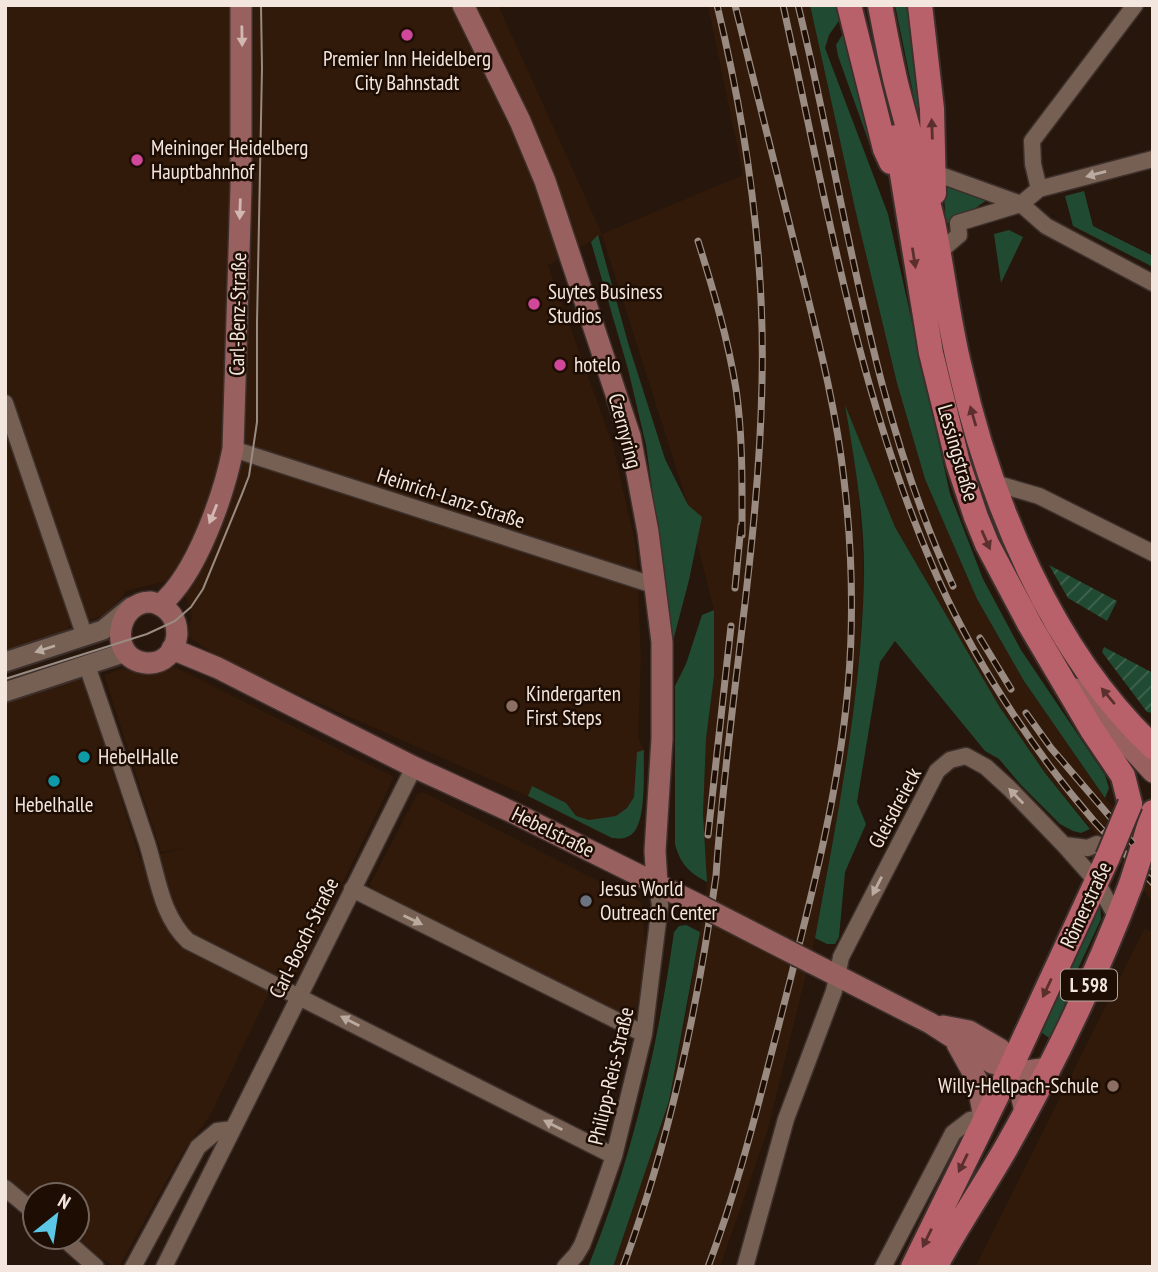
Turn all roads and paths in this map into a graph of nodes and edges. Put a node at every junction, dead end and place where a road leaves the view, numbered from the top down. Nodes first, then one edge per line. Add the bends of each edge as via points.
1 (241, 5) edge
2 (463, 5) edge
3 (849, 5) edge
4 (880, 5) edge
5 (920, 5) edge
6 (1135, 5) edge
7 (895, 80) junction
8 (1153, 159) edge
9 (934, 173) junction
10 (1039, 189) junction
11 (904, 191) junction
12 (1021, 204) junction
13 (932, 221) junction
14 (938, 253) junction
15 (1153, 283) edge
16 (5, 403) edge
17 (233, 449) junction
18 (962, 477) junction
19 (991, 482) junction
20 (1153, 553) edge
21 (656, 586) junction
22 (161, 604) junction
23 (132, 607) junction
24 (85, 636) junction
25 (172, 649) junction
26 (126, 652) junction
27 (1052, 660) junction
28 (5, 662) edge
29 (87, 666) junction
30 (5, 692) edge
31 (1152, 764) edge
32 (414, 766) junction
33 (1143, 821) edge
34 (1064, 845) junction
35 (1102, 850) junction
36 (1097, 882) junction
37 (657, 884) junction
38 (352, 889) junction
39 (1118, 920) junction
40 (838, 976) junction
41 (300, 996) junction
42 (930, 1023) junction
43 (644, 1034) junction
44 (954, 1039) junction
45 (1049, 1068) junction
46 (1010, 1069) junction
47 (1025, 1112) junction
48 (984, 1118) junction
49 (233, 1129) junction
50 (614, 1156) junction
51 (5, 1188) edge
52 (21, 1201) edge
53 (78, 1251) edge
54 (96, 1267) edge
55 (133, 1267) edge
56 (164, 1267) edge
57 (565, 1267) edge
58 (745, 1267) edge
59 (883, 1267) edge
60 (913, 1267) edge
61 (935, 1267) edge

1 -> 17 main road, Carl-Benz-Straße
2 - 21 main road, Czernyring via 520,121 579,279 630,436
3 - 11 main road via 885,149
4 - 7 main road, Lessingstraße
9 -> 5 main road
6 - 10 street via 1032,141
7 - 11 main road, Lessingstraße via 895,132
7 - 13 main road, Lessingstraße
8 -> 10 street
9 - 12 street
9 - 13 main road
10 - 12 street
11 -> 18 main road, Lessingstraße via 931,353
12 - 14 street via 958,223 959,235
12 - 15 street via 1046,226
13 - 14 main road, Lessingstraße
19 -> 14 main road, Lessingstraße via 960,370
16 - 24 street
17 - 21 street, Heinrich-Lanz-Straße
17 -> 22 main road, Carl-Benz-Straße via 224,487 195,558 176,591
18 - 19 main road
18 -> 27 main road, Lessingstraße via 987,544
19 - 20 street via 1039,496
31 -> 19 main road, Lessingstraße via 1069,642 1027,565
21 - 37 main road, Czernyring via 663,679
22 - 23 main road via 145,602
22 - 25 main road via 175,621
23 - 24 street via 103,630
23 - 26 main road via 119,635
24 -> 28 street
25 - 26 main road via 152,663 143,663
25 - 32 main road, Hebelstraße
26 - 29 street
27 - 31 main road, Lessingstraße
27 - 33 main road via 1123,776
29 - 30 street
29 - 41 street via 171,921 188,941
31 - 33 main road
32 - 37 main road, Hebelstraße
32 - 38 street, Carl-Bosch-Straße
33 - 35 main road, Römerstraße, bridge
33 - 39 main road, Römerstraße / L 598, bridge via 1132,884
34 - 35 street
34 - 36 street, Gleisdreieck
34 -> 40 street, Gleisdreieck via 986,767 966,756 950,760 937,771 850,938
35 - 36 main road, Römerstraße
36 - 39 street, Gleisdreieck
36 -> 46 main road, Römerstraße
37 - 40 main road, Hebelstraße, bridge
37 - 43 street, Philipp-Reis-Straße via 660,905
38 - 41 street, Carl-Bosch-Straße
38 -> 43 street
39 - 45 main road, Römerstraße / L 598
40 - 42 main road, Hebelstraße
40 - 58 street, Gleisdreieck via 786,1119
41 - 49 street, Carl-Bosch-Straße
50 -> 41 street
42 - 44 main road, Hebelstraße
42 - 46 main road, Hebelstraße via 969,1031 1000,1049
43 - 50 street, Philipp-Reis-Straße
44 - 46 main road, Hebelstraße
44 - 48 main road via 977,1080
45 - 46 main road, Hebelstraße
45 - 47 main road, Römerstraße
46 - 47 main road, Hebelstraße
46 - 48 main road, Römerstraße
47 - 61 main road, Römerstraße
48 - 59 street via 970,1120 953,1133
48 -> 60 main road, Römerstraße
49 - 55 street via 217,1131 198,1147
49 - 56 street, Carl-Bosch-Straße
50 - 57 street, Philipp-Reis-Straße via 582,1245
51 - 52 street
53 - 54 street

